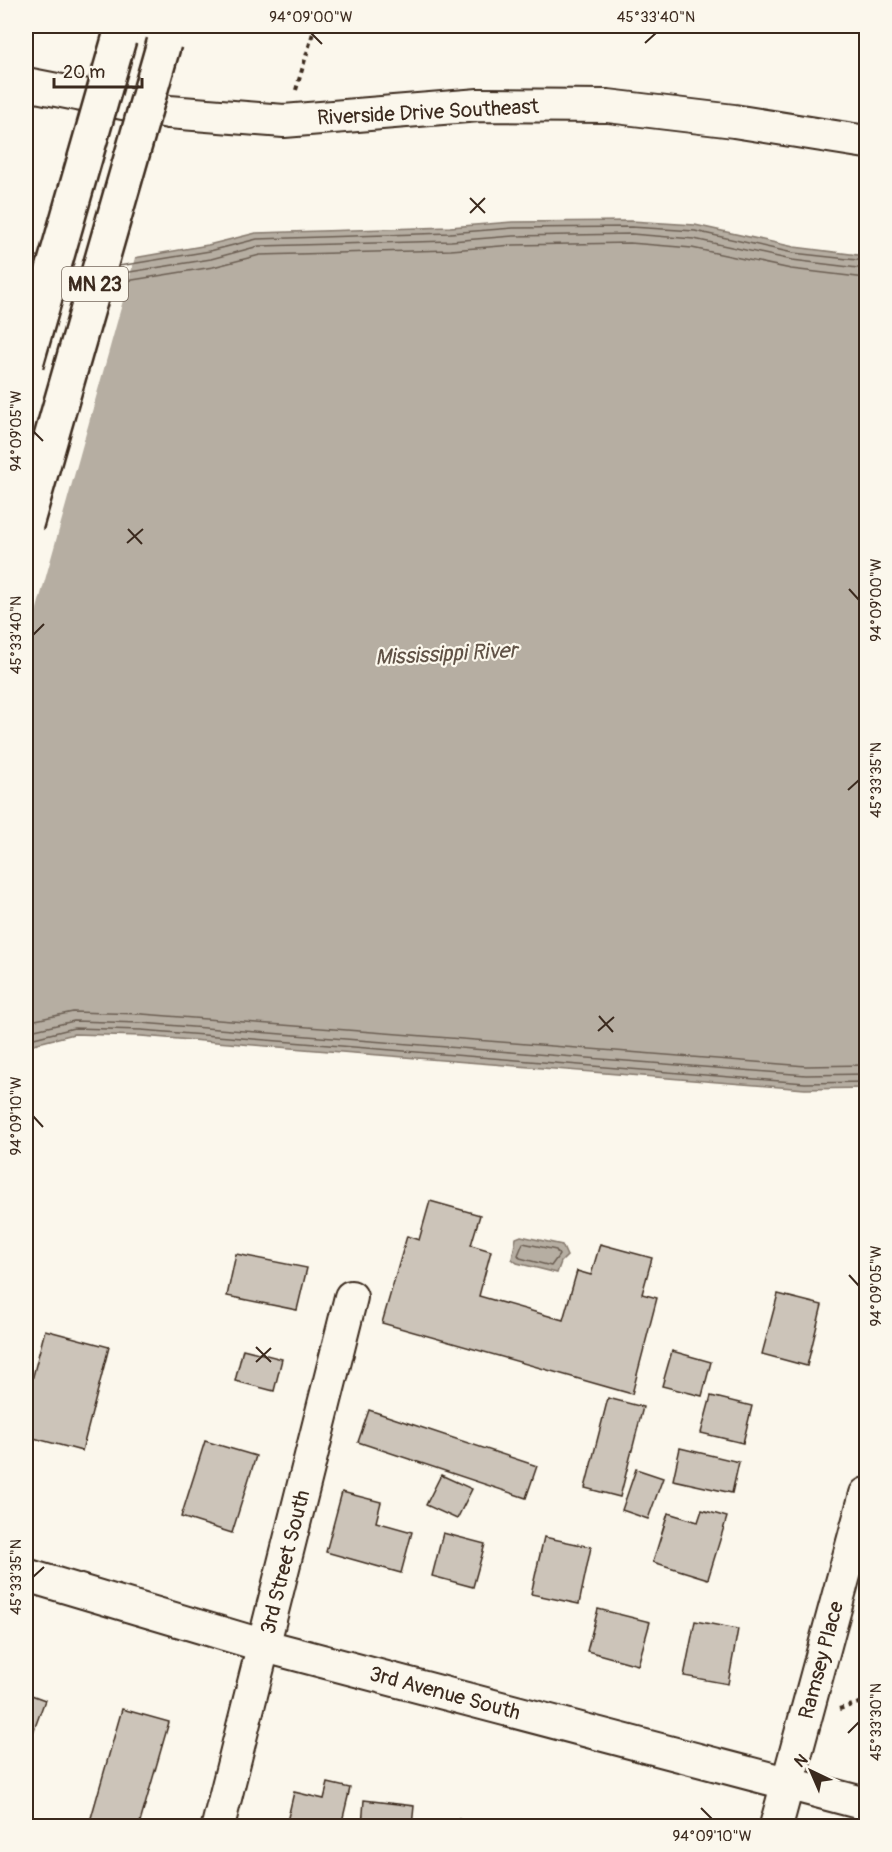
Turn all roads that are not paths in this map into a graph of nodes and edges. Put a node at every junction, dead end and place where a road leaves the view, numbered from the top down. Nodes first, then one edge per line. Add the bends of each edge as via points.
1 (119, 39) dead end
2 (164, 43) dead end
3 (26, 84) edge
4 (867, 142) edge
5 (26, 364) edge
6 (26, 525) edge
7 (351, 1297) dead end
8 (867, 1494) edge
9 (26, 1575) edge
10 (265, 1646) junction
11 (788, 1783) junction
12 (867, 1804) edge
13 (218, 1827) edge
14 (776, 1827) edge

1 - 5 highway, MN 23, bridge
2 - 6 highway, MN 23, bridge
3 - 4 street, Riverside Drive Southeast via 169,112 284,121 479,105 608,106
7 - 10 street, 3rd Street South
8 - 11 street, Ramsey Place
9 - 10 street, 3rd Avenue South
10 - 11 street, 3rd Avenue South
10 - 13 street, 3rd Street South
11 - 12 street, 3rd Avenue South
11 - 14 street, Ramsey Place

